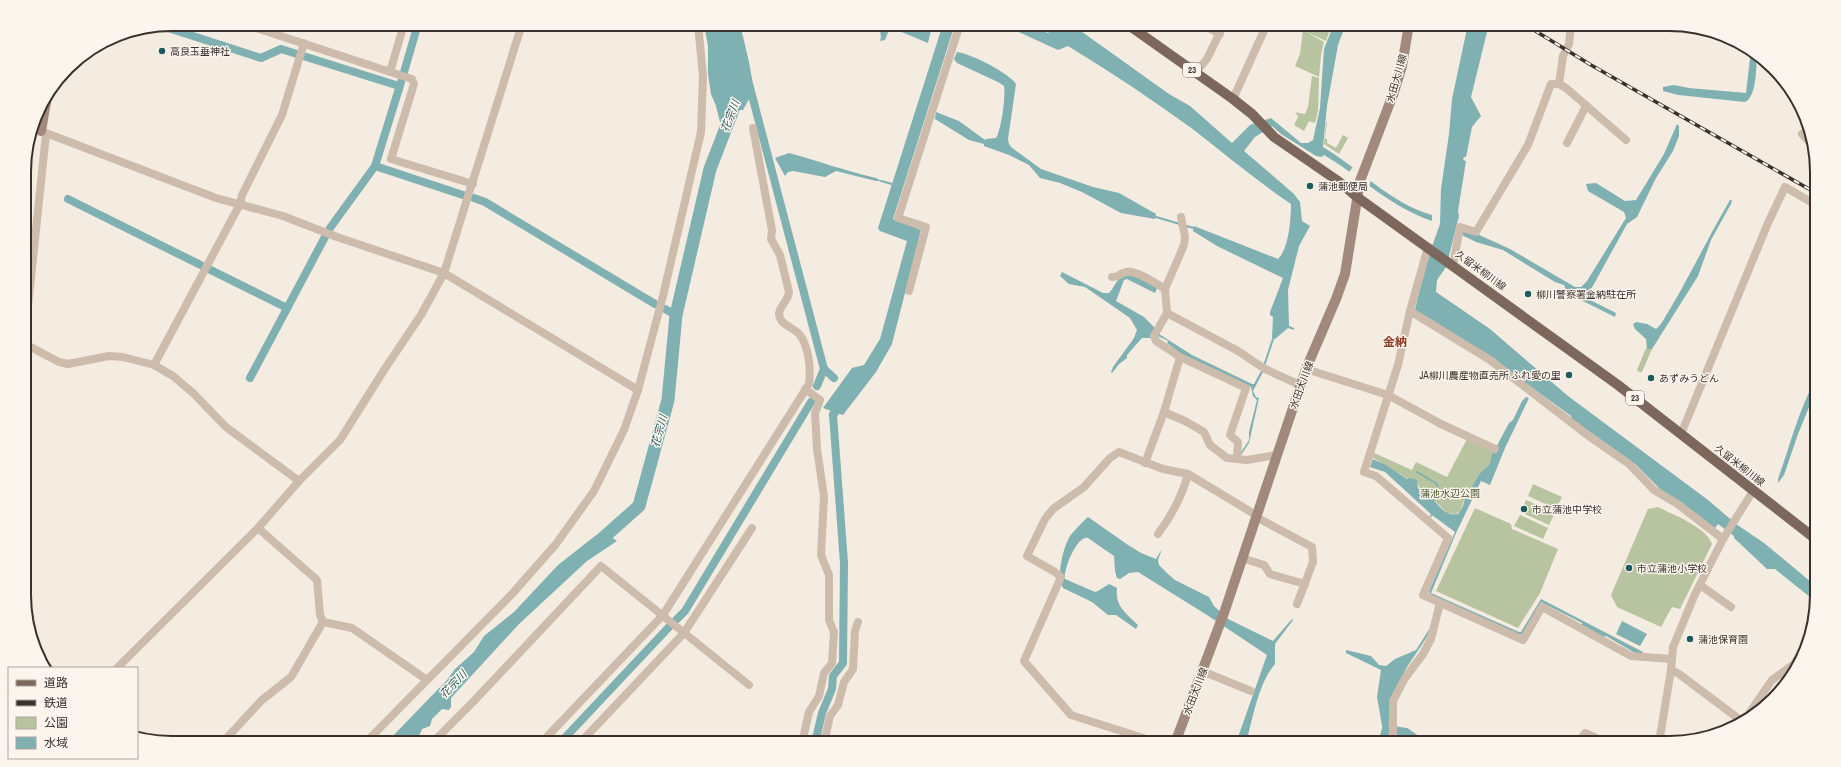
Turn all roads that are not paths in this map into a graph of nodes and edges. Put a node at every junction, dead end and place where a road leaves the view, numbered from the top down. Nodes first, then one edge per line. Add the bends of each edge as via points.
1 (266, 31) edge
2 (402, 31) edge
3 (520, 31) edge
4 (699, 31) edge
5 (958, 31) edge
6 (1137, 31) edge
7 (1214, 31) edge
8 (1221, 31) edge
9 (1264, 31) edge
10 (1408, 31) edge
11 (1570, 31) edge
12 (1220, 34) junction
13 (304, 43) junction
14 (390, 72) junction
15 (1195, 73) junction
16 (1559, 84) junction
17 (1233, 99) junction
18 (1586, 106) junction
19 (43, 116) edge
20 (753, 128) dead end
21 (40, 131) edge
22 (1802, 134) dead end
23 (1806, 138) edge
24 (1626, 140) dead end
25 (1567, 143) dead end
26 (473, 184) junction
27 (1357, 197) junction
28 (1810, 202) edge
29 (240, 204) junction
30 (1181, 217) dead end
31 (1429, 248) junction
32 (31, 253) edge
33 (1451, 263) junction
34 (444, 273) junction
35 (1112, 277) dead end
36 (1165, 289) junction
37 (909, 291) dead end
38 (1410, 311) junction
39 (1167, 313) junction
40 (31, 347) edge
41 (1180, 357) junction
42 (154, 365) junction
43 (1306, 369) junction
44 (1300, 385) junction
45 (805, 389) junction
46 (638, 390) junction
47 (1388, 395) junction
48 (1164, 412) junction
49 (1681, 434) junction
50 (1495, 449) dead end
51 (1276, 455) junction
52 (1237, 458) junction
53 (1145, 463) junction
54 (1188, 474) junction
55 (300, 481) junction
56 (1753, 490) junction
57 (1256, 516) junction
58 (258, 528) junction
59 (752, 528) dead end
60 (1158, 534) dead end
61 (1810, 535) edge
62 (1725, 536) junction
63 (1242, 558) junction
64 (1305, 584) junction
65 (1700, 585) junction
66 (1298, 604) dead end
67 (1440, 604) junction
68 (1731, 607) dead end
69 (662, 615) junction
70 (323, 622) junction
71 (858, 622) dead end
72 (684, 632) junction
73 (1671, 659) junction
74 (1791, 666) edge
75 (118, 667) edge
76 (1671, 670) junction
77 (1202, 671) junction
78 (427, 680) junction
79 (749, 685) dead end
80 (1251, 691) dead end
81 (1752, 709) edge
82 (1738, 718) edge
83 (229, 736) edge
84 (372, 736) edge
85 (439, 736) edge
86 (548, 736) edge
87 (587, 736) edge
88 (804, 736) edge
89 (826, 736) edge
90 (1137, 736) edge
91 (1178, 736) edge
92 (1392, 736) edge
93 (1583, 736) edge
94 (1592, 736) edge
95 (1660, 736) edge

1 - 13 street
2 - 14 street
3 - 26 street
4 - 46 street via 704,76 701,132
5 - 37 street via 898,218 926,227
6 - 15 main road, 久留米柳川線 / 23
7 - 12 street
8 - 12 street
9 - 17 street
10 - 27 main road, 水田大川線 via 1402,66 1361,177
11 - 16 street
12 - 15 street via 1207,59
13 - 14 street
13 - 29 street via 282,115 242,195
14 - 26 street via 412,79 414,84 391,159
15 - 17 main road, 久留米柳川線 / 23
16 - 18 street
16 - 33 street via 1551,84 1528,145 1476,232 1460,227
17 - 27 main road, 久留米柳川線 / 23 via 1274,137
18 - 24 street
18 - 25 street
19 - 21 main road
20 - 45 street via 772,230 771,239 780,254 789,292 779,315 783,322 800,335 804,346 810,375 809,384
21 - 29 street via 216,198
21 - 32 street
22 - 23 street
26 - 34 street
27 - 31 main road, 久留米柳川線 / 23
27 - 43 main road, 水田大川線 via 1345,274
28 - 49 street via 1785,187 1768,222
29 - 34 street via 283,216 337,238
29 - 42 street
30 - 36 street via 1184,245
31 - 33 main road, 久留米柳川線 / 23
31 - 38 street
33 - 49 main road, 久留米柳川線 / 23
34 - 46 street
34 - 55 street via 421,316 340,440
35 - 36 street via 1134,272
36 - 39 street
38 - 47 street via 1398,365
38 - 62 street via 1490,360 1590,438 1629,464 1654,490
39 - 41 street via 1154,336 1156,341
39 - 44 street via 1238,350 1266,369
40 - 42 street via 68,364 109,356
41 - 48 street
41 - 52 street via 1246,388 1230,435 1238,442
42 - 55 street via 173,376 193,393 226,427
43 - 44 main road, 水田大川線
43 - 47 street
44 - 51 main road, 水田大川線
45 - 69 street
45 - 88 street via 820,400 815,413 824,496 821,555 829,575 829,620 834,632 832,663 824,673 819,696 809,712
46 - 78 street via 624,430 594,491 560,539 512,594
47 - 50 street via 1441,424
47 - 67 street via 1364,472 1376,476 1448,538 1423,595
48 - 52 street via 1204,432 1210,445 1227,458
48 - 53 street
49 - 56 main road, 久留米柳川線 / 23
51 - 52 street via 1247,460
51 - 57 main road, 水田大川線
53 - 54 street via 1163,470
53 - 90 street via 1122,452 1116,453 1084,487 1052,509 1027,556 1061,577 1024,661 1071,715
54 - 57 street
54 - 60 street via 1172,515
55 - 58 street
56 - 61 main road, 久留米柳川線 / 23
56 - 62 street
57 - 63 main road, 水田大川線
57 - 64 street via 1312,547 1313,562
58 - 70 street via 317,580
58 - 75 street
59 - 72 street
62 - 65 street
63 - 64 street via 1264,565 1270,574
63 - 77 main road, 水田大川線
64 - 66 street
65 - 68 street
65 - 73 street via 1673,647
67 - 73 street via 1523,640 1542,607 1630,656
67 - 92 street via 1431,639 1393,701
69 - 72 street
69 - 85 street via 601,566
69 - 86 street
70 - 78 street via 352,628
70 - 83 street via 290,677 262,700
71 - 89 street via 855,631 853,669 844,682 838,704 830,716
72 - 79 street
72 - 87 street
73 - 76 street
74 - 81 street via 1772,680
76 - 82 street
76 - 95 street
77 - 80 street
77 - 91 main road, 水田大川線
78 - 84 street
93 - 94 street via 1585,733

